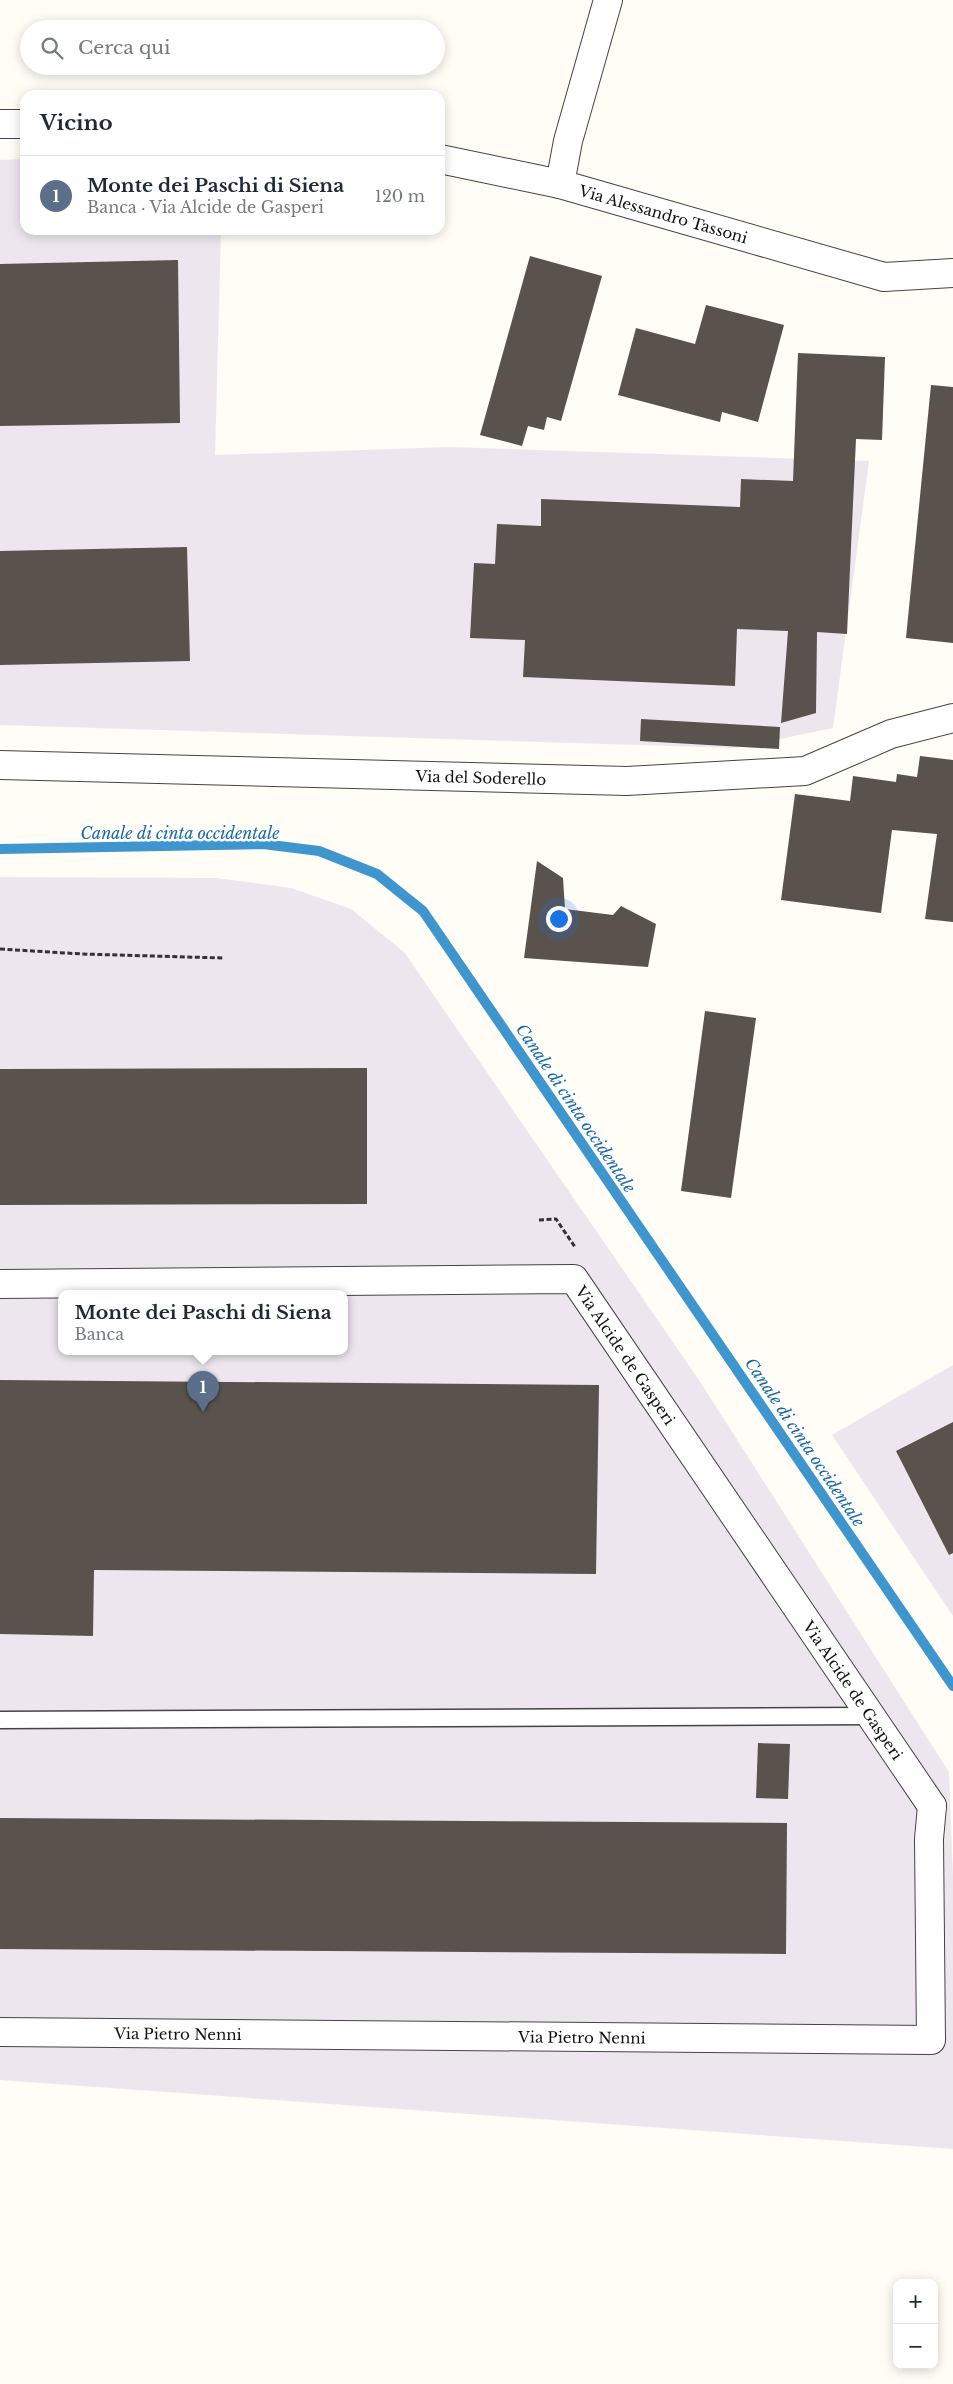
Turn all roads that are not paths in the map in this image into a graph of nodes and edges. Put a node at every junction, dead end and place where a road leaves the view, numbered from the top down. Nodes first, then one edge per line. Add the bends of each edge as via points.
1 (608, 0) edge
2 (0, 124) edge
3 (20, 124) edge
4 (445, 159) edge
5 (560, 184) junction
6 (953, 273) edge
7 (953, 718) edge
8 (0, 765) edge
9 (0, 1284) edge
10 (870, 1716) junction
11 (0, 1720) edge
12 (943, 1805) edge
13 (0, 2032) edge

1 - 5 street, Via Alessandro Tassoni via 568,141
2 - 3 street
4 - 5 street
5 - 6 street, Via Alessandro Tassoni via 884,277
7 - 8 street, Via del Soderello via 891,734 805,771 627,781
9 - 10 street, Via Alcide de Gasperi via 574,1279
10 - 11 lane
10 - 12 street, Via Alcide de Gasperi
12 - 13 street, Via Pietro Nenni via 929,1839 931,2040

